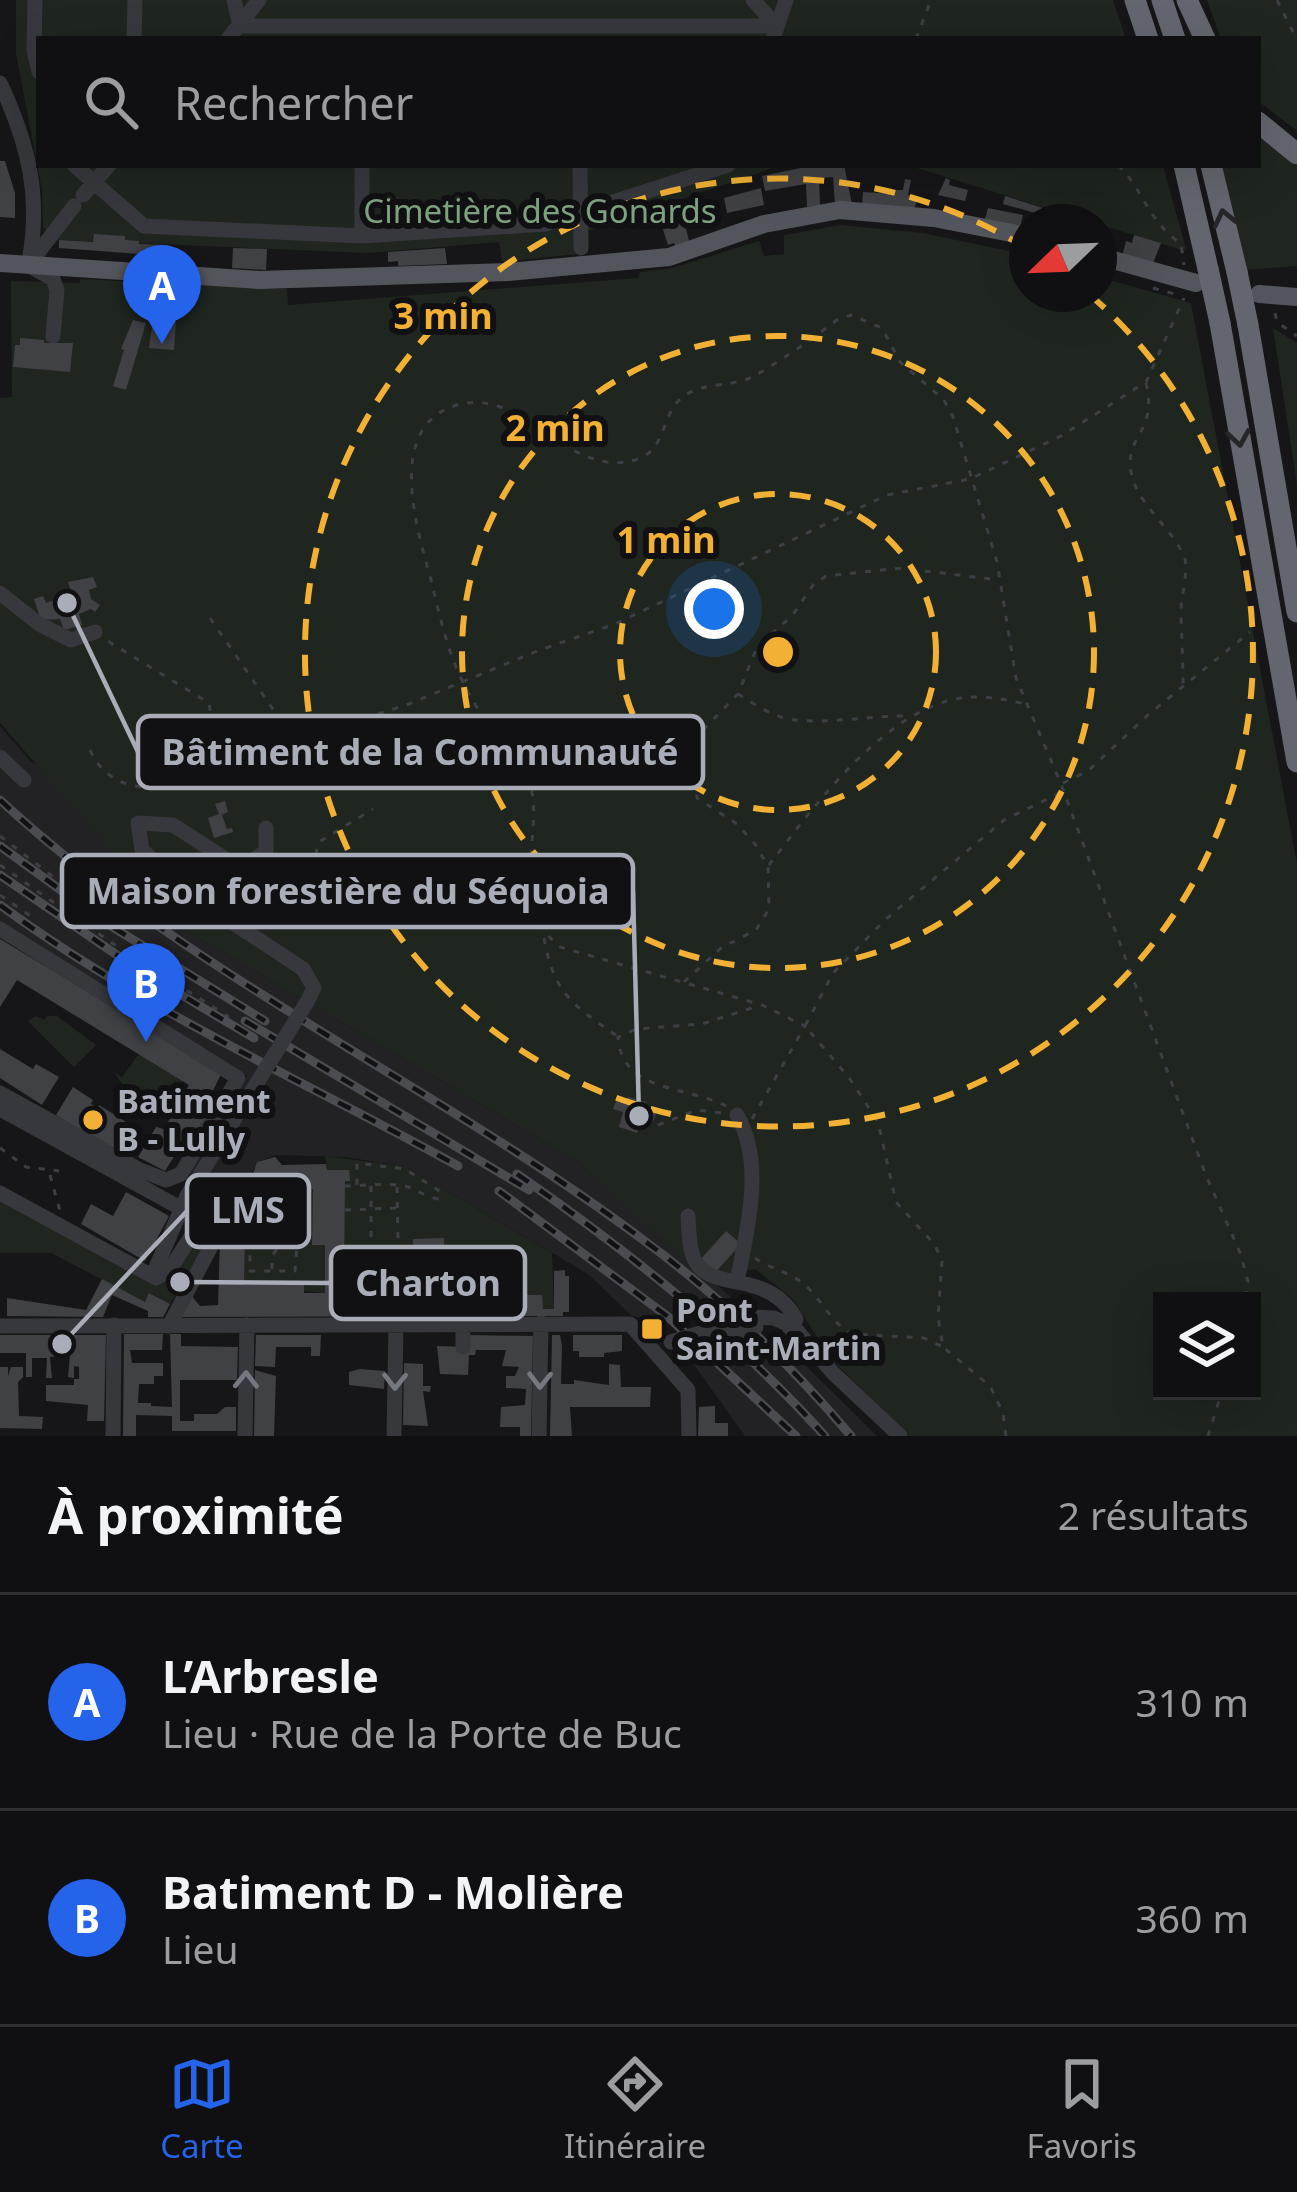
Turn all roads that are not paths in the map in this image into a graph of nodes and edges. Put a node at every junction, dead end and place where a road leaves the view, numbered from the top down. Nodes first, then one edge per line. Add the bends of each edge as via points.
1 (35, 0) edge
2 (135, 0) edge
3 (234, 0) edge
4 (259, 0) edge
5 (753, 0) edge
6 (786, 0) edge
7 (1135, 0) edge
8 (1162, 0) edge
9 (1187, 0) edge
10 (582, 32) edge
11 (234, 33) edge
12 (363, 33) edge
13 (775, 33) edge
14 (134, 36) edge
15 (1147, 36) edge
16 (1174, 36) edge
17 (1204, 36) edge
18 (36, 59) edge
19 (0, 83) edge
20 (1261, 124) edge
21 (1297, 154) edge
22 (75, 168) edge
23 (106, 168) edge
24 (362, 168) edge
25 (580, 168) edge
26 (719, 168) edge
27 (1184, 168) edge
28 (1212, 168) edge
29 (83, 194) junction
30 (579, 214) junction
31 (1009, 233) edge
32 (362, 236) junction
33 (580, 248) dead end
34 (1117, 261) edge
35 (0, 263) edge
36 (28, 266) junction
37 (1193, 280) junction
38 (1297, 296) edge
39 (1266, 300) road end
40 (53, 336) dead end
41 (0, 593) edge
42 (1297, 612) edge
43 (94, 632) road end
44 (0, 757) edge
45 (1297, 762) edge
46 (24, 780) dead end
47 (266, 828) dead end
48 (0, 929) edge
49 (0, 1093) edge
50 (0, 1109) edge
51 (737, 1115) road end
52 (0, 1193) edge
53 (186, 1203) junction
54 (688, 1216) dead end
55 (156, 1278) junction
56 (737, 1282) junction
57 (541, 1323) junction
58 (463, 1324) junction
59 (114, 1325) junction
60 (247, 1325) junction
61 (396, 1325) junction
62 (0, 1326) edge
63 (169, 1326) junction
64 (796, 1334) junction
65 (463, 1347) dead end
66 (666, 1348) junction
67 (113, 1436) edge
68 (245, 1436) edge
69 (394, 1436) edge
70 (539, 1436) edge
71 (689, 1436) edge
72 (900, 1436) edge

1 - 18 street
2 - 14 street
3 - 11 street
4 - 11 street
5 - 13 street
6 - 13 street
7 - 15 highway
8 - 16 highway
9 - 17 highway
10 - 12 street
10 - 13 street
11 - 12 street
19 - 36 street via 36,194
20 - 21 highway
22 - 29 street
23 - 29 street
24 - 32 street
25 - 30 street
26 - 30 street
27 - 37 highway
42 -> 28 highway, bridge via 1248,325
29 - 32 street via 144,226
29 - 36 street
30 - 32 street via 545,224
30 - 33 street
31 - 36 main road via 840,210 764,224 653,260 508,272 260,280
34 - 37 main road
35 - 36 main road
36 - 40 street via 57,290
37 -> 45 highway, bridge via 1220,323
38 - 39 main road
41 - 43 street via 71,640
44 - 46 street
47 - 53 street, bridge via 266,851 241,868 173,826 138,823 142,850 188,893 303,969 314,988
48 - 49 street via 238,1078 190,1162 166,1180
50 - 53 street
51 - 56 street via 752,1176
52 - 55 street
53 - 55 street
54 - 56 street via 698,1267
55 - 63 street via 169,1271 213,1202 223,1204 227,1216
56 - 64 street via 787,1304
57 - 58 street
57 - 66 street via 630,1324
57 -> 70 street
58 - 61 street
58 - 65 street
59 - 62 street
59 - 63 street
59 - 67 street
60 - 61 street
60 - 63 street
68 -> 60 street
61 -> 69 street
64 - 66 street, bridge via 774,1318
64 - 72 street
66 - 71 street via 690,1397

